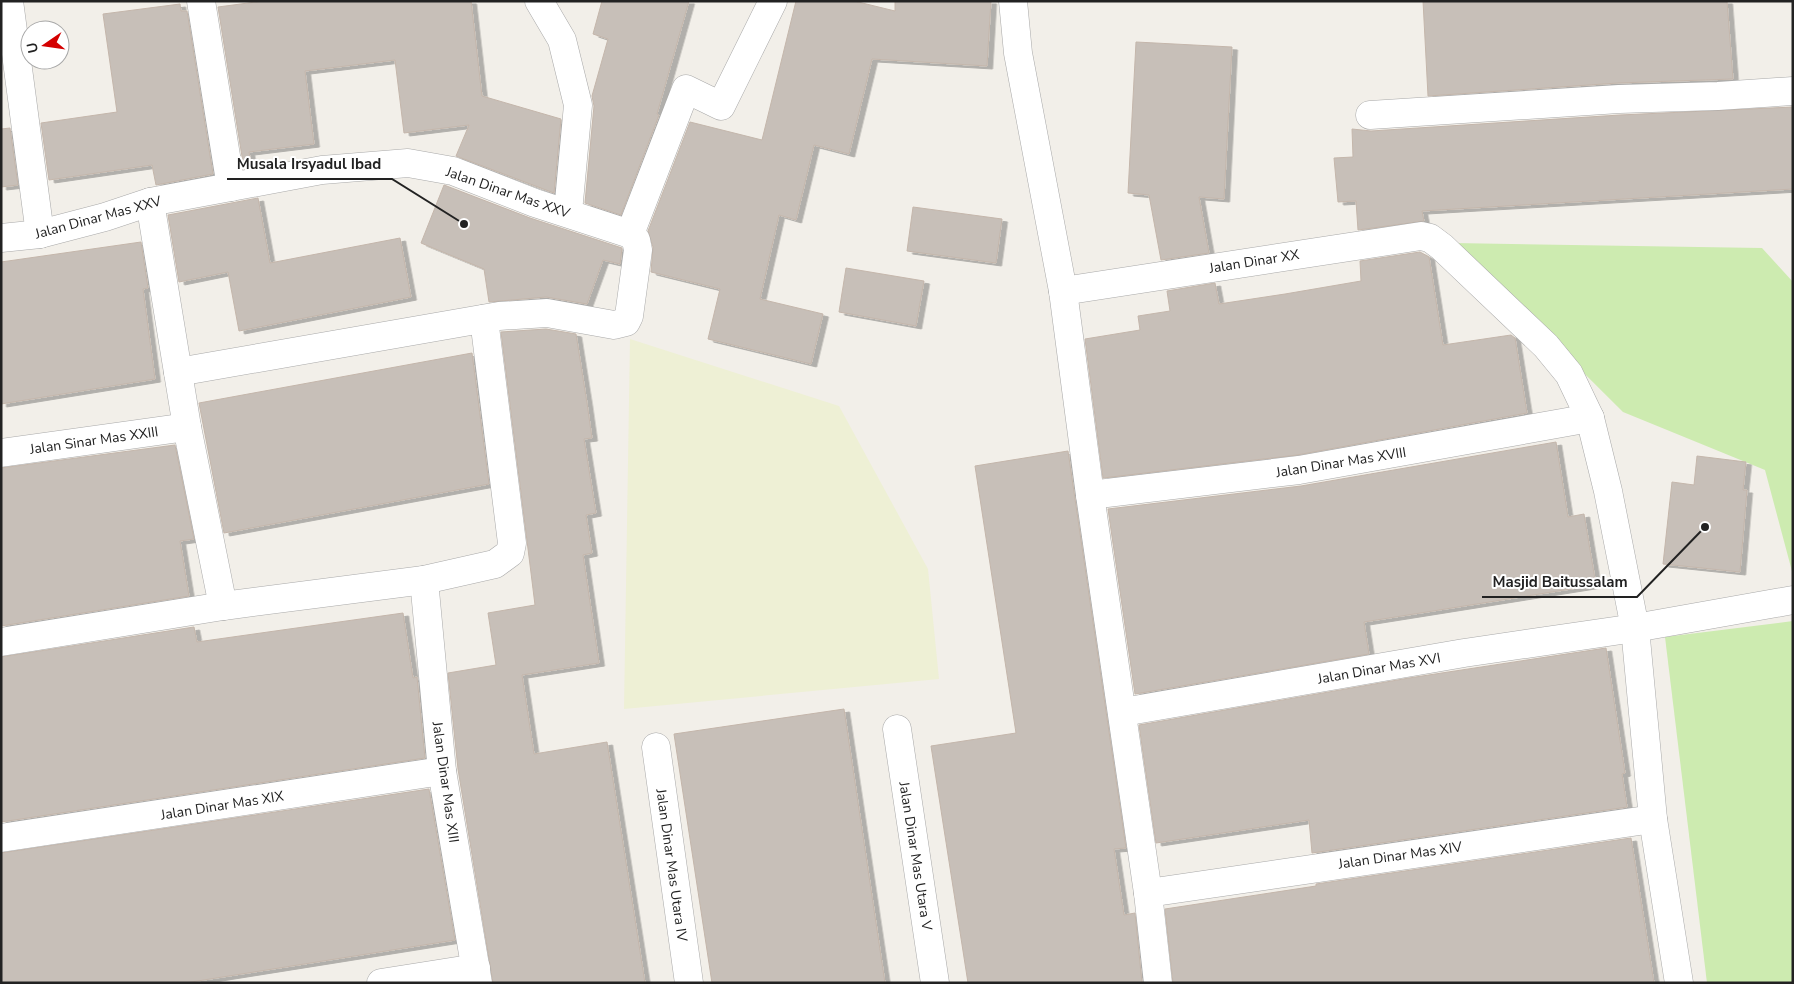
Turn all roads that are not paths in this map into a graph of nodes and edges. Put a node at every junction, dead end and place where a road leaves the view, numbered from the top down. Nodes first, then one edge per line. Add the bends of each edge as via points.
1 (9, 1) edge
2 (201, 1) edge
3 (539, 1) edge
4 (773, 1) edge
5 (1013, 1) edge
6 (1793, 91) edge
7 (1370, 115) dead end
8 (231, 187) junction
9 (150, 202) junction
10 (568, 212) junction
11 (40, 234) junction
12 (630, 234) junction
13 (1, 238) edge
14 (1063, 291) junction
15 (484, 319) junction
16 (178, 372) junction
17 (1590, 418) junction
18 (187, 427) junction
19 (1, 453) edge
20 (1090, 495) junction
21 (424, 580) junction
22 (1793, 600) edge
23 (223, 606) junction
24 (1635, 628) junction
25 (1, 642) edge
26 (1123, 712) junction
27 (897, 729) dead end
28 (656, 747) dead end
29 (442, 771) junction
30 (1653, 819) junction
31 (1, 838) edge
32 (1148, 893) junction
33 (477, 976) edge
34 (381, 983) edge
35 (689, 983) edge
36 (936, 983) edge
37 (1158, 983) edge
38 (1679, 983) edge

1 - 11 street
2 - 8 street
3 - 10 street via 562,40 578,105
4 - 12 street via 722,106 686,89
5 - 14 street via 1018,53
6 - 7 street
8 - 9 street, Jalan Dinar Mas XXV
8 - 10 street, Jalan Dinar Mas XXV via 322,170 408,163 453,170 535,203
9 - 11 street, Jalan Dinar Mas XXV
9 - 16 street
10 - 12 street, Jalan Dinar Mas XXV
11 - 13 street, Jalan Dinar Mas XXV
12 - 15 street via 636,240 638,250 626,322 614,325 547,313
14 - 17 street, Jalan Dinar XX via 1414,236 1430,238 1546,346 1569,374
14 - 20 street
15 - 16 street
15 - 21 street via 512,542 510,553 495,564
16 - 18 street
17 - 20 street, Jalan Dinar Mas XVIII via 1299,470
17 - 24 street, Jalan Dinar XX
18 - 19 street, Jalan Sinar Mas XXIII
18 - 23 street
20 - 26 street
21 - 23 street
21 - 29 street, Jalan Dinar Mas XIII
22 - 24 street, Jalan Dinar Mas XVI
23 - 25 street
24 - 26 street, Jalan Dinar Mas XVI via 1464,653
24 - 30 street, Jalan Dinar XX
26 - 32 street
27 - 36 street, Jalan Dinar Mas Utara V
28 - 35 street, Jalan Dinar Mas Utara IV
29 - 31 street, Jalan Dinar Mas XIX
29 - 33 street, Jalan Dinar Mas XIII
30 - 32 street, Jalan Dinar Mas XIV
30 - 38 street, Jalan Dinar XX
32 - 37 street
33 - 34 street

